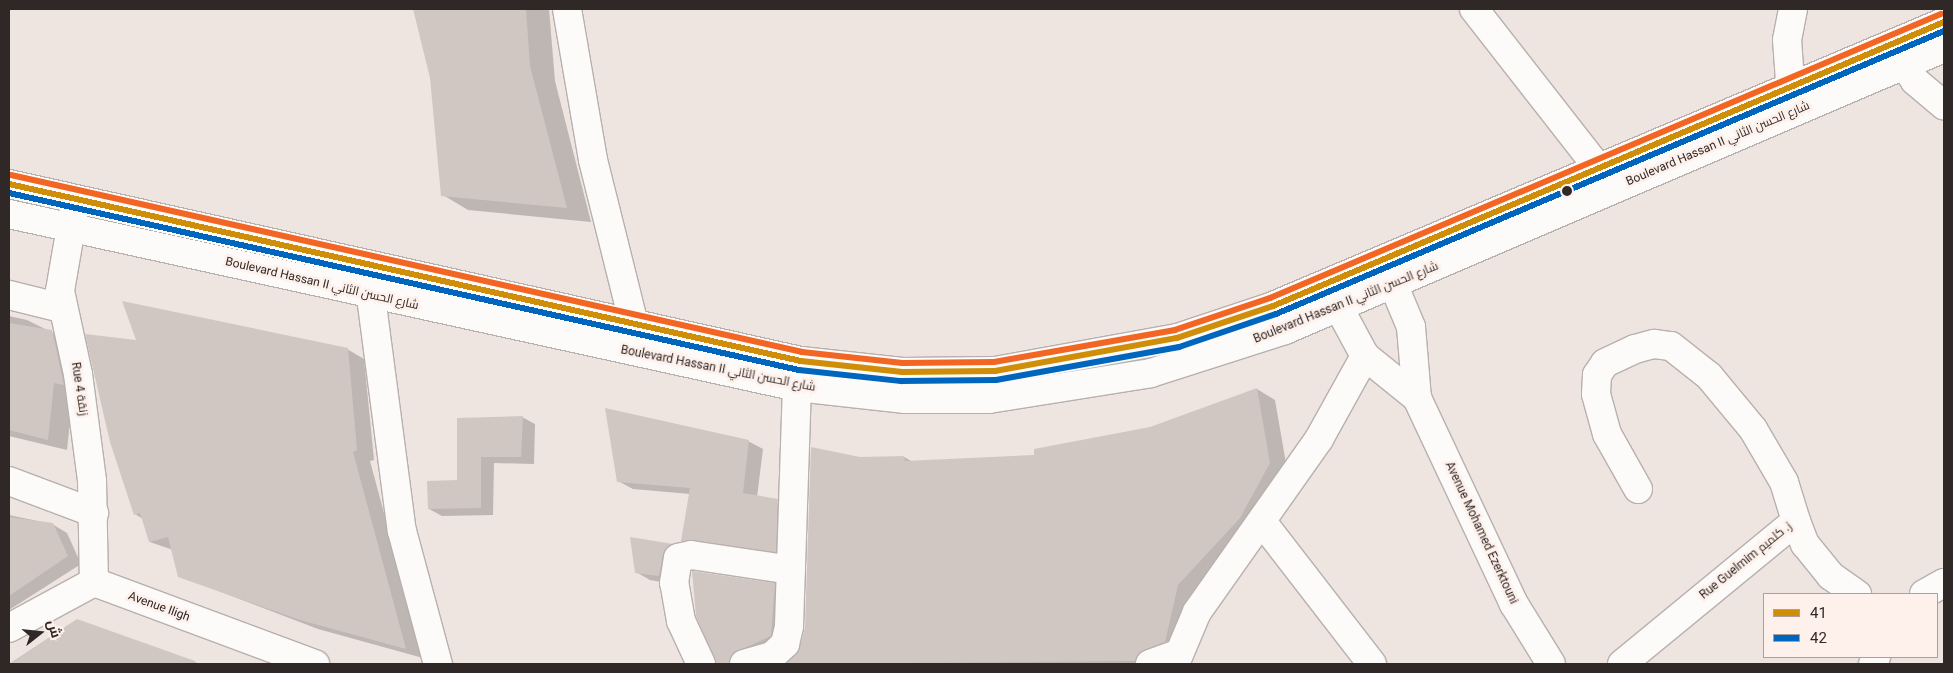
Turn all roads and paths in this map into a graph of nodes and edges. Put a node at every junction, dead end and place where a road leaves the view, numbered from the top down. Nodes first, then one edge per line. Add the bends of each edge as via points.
1 (567, 9) edge
2 (1474, 9) edge
3 (1793, 9) edge
4 (1944, 22) edge
5 (1944, 48) edge
6 (1896, 55) junction
7 (1791, 101) junction
8 (1944, 105) edge
9 (1607, 178) junction
10 (9, 184) edge
11 (76, 198) junction
12 (9, 214) edge
13 (70, 228) junction
14 (1383, 261) junction
15 (372, 265) junction
16 (1334, 281) junction
17 (1396, 286) junction
18 (9, 295) edge
19 (371, 297) junction
20 (61, 308) junction
21 (1339, 308) junction
22 (634, 325) junction
23 (1365, 356) junction
24 (797, 387) junction
25 (1417, 398) junction
26 (9, 481) edge
27 (1638, 489) dead end
28 (94, 512) junction
29 (1796, 521) junction
30 (1263, 523) junction
31 (791, 570) junction
32 (94, 582) junction
33 (1944, 583) edge
34 (1855, 593) edge
35 (1926, 593) edge
36 (9, 628) edge
37 (1183, 657) edge
38 (315, 664) edge
39 (438, 664) edge
40 (701, 664) edge
41 (744, 664) edge
42 (1150, 664) edge
43 (1372, 664) edge
44 (1552, 664) edge
45 (1622, 664) edge

1 - 22 street via 593,160
2 - 9 street
3 - 7 street via 1787,40
4 - 6 street, Boulevard Hassan II شارع الحسن الثاني
5 - 6 street, Boulevard Hassan II شارع الحسن الثاني
6 - 7 street, Boulevard Hassan II شارع الحسن الثاني
6 - 8 street
7 - 9 street, Boulevard Hassan II شارع الحسن الثاني
9 - 14 street, Boulevard Hassan II شارع الحسن الثاني
9 - 17 street, Boulevard Hassan II شارع الحسن الثاني
10 - 11 street, Boulevard Hassan II شارع الحسن الثاني
11 - 13 street, Rue 4 زنقة
11 - 15 street, Boulevard Hassan II شارع الحسن الثاني
12 - 13 street, Boulevard Hassan II شارع الحسن الثاني
13 - 19 street, Boulevard Hassan II شارع الحسن الثاني
13 - 20 street, Rue 4 زنقة via 60,290
14 - 16 street, Boulevard Hassan II شارع الحسن الثاني
14 - 17 street, Avenue Mohamed Ezerktouni
15 - 19 street
15 - 22 street, Boulevard Hassan II شارع الحسن الثاني
16 - 21 street, Avenue Mohamed Ezerktouni
16 - 22 street, Boulevard Hassan II شارع الحسن الثاني via 1177,338 995,370 855,369
17 - 21 street, Boulevard Hassan II شارع الحسن الثاني
17 - 25 street, Avenue Mohamed Ezerktouni via 1416,353
18 - 20 street
19 - 24 street, Boulevard Hassan II شارع الحسن الثاني
19 - 39 street via 402,531
20 - 28 street, Rue 4 زنقة via 78,374
21 - 23 street, Avenue Mohamed Ezerktouni
21 - 24 street, Boulevard Hassan II شارع الحسن الثاني via 1150,373 1044,392 989,399 905,399
23 - 25 street, Avenue Mohamed Ezerktouni
23 - 30 street via 1324,431
24 - 31 street
25 - 44 street, Avenue Mohamed Ezerktouni via 1514,604
26 - 28 street
27 - 29 street via 1607,434 1596,394 1597,375 1605,363 1635,349 1654,344 1671,346 1709,376 1753,429 1784,482
28 - 32 street, Rue 4 زنقة
29 - 34 street, Rue Guelmim ز. كلميم via 1810,551 1831,576
29 - 45 street, Rue Guelmim ز. كلميم
30 - 37 street via 1203,604
30 - 43 street
31 - 40 street via 691,554 678,558 674,583 681,621
31 - 41 street via 785,644 772,656
32 - 36 street
32 - 38 street, Avenue Iligh
33 - 35 street
37 - 42 street

